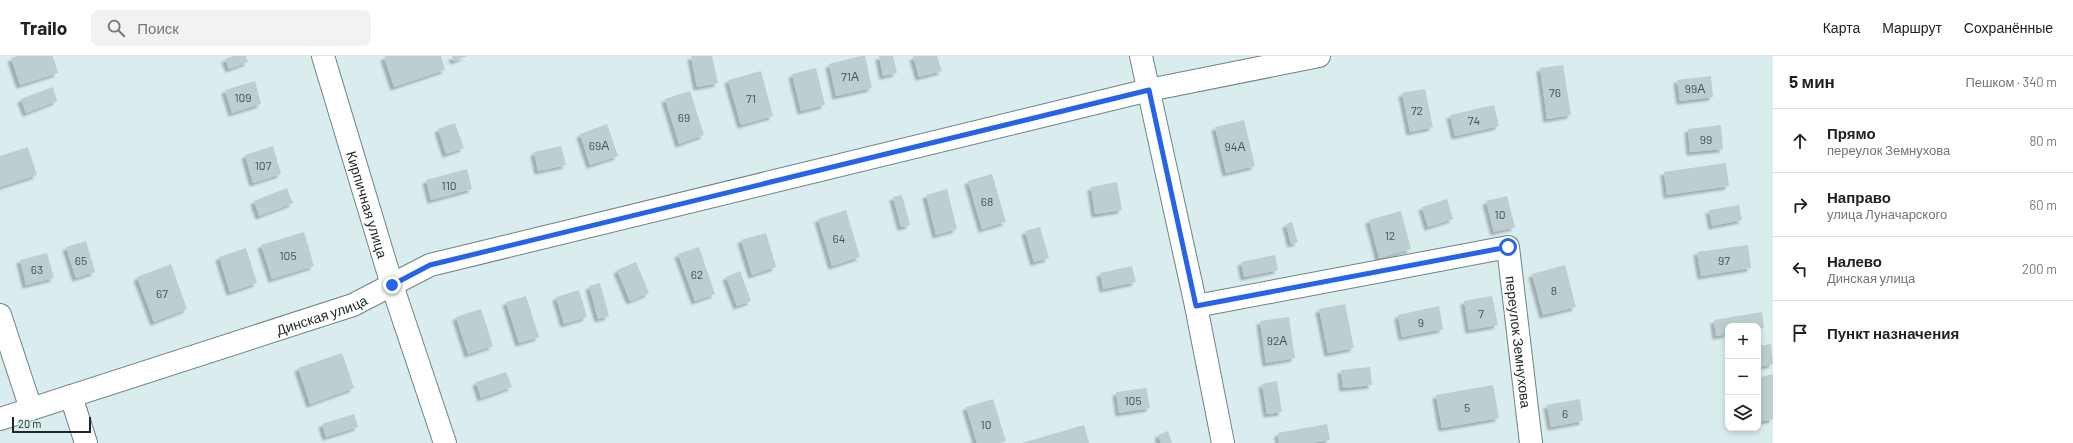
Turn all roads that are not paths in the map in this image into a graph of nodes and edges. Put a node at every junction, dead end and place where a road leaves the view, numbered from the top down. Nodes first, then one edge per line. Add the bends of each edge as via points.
1 (323, 56) edge
2 (1141, 56) edge
3 (1319, 56) edge
4 (1149, 90) junction
5 (392, 285) junction
6 (1196, 306) junction
7 (0, 315) edge
8 (71, 396) junction
9 (31, 409) junction
10 (0, 419) edge
11 (86, 443) edge
12 (445, 443) edge
13 (1223, 443) edge
14 (1531, 443) edge

1 - 5 street, Кирпичная улица
2 - 4 street
3 - 4 street, Динская улица
4 - 5 street, Динская улица via 430,265
4 - 6 street
5 - 8 street, Динская улица via 353,305
5 - 12 street, Кирпичная улица
6 - 13 street
6 - 14 street, переулок Земнухова via 1508,247
7 - 9 street
8 - 9 street, Динская улица
8 - 11 street
9 - 10 street, Динская улица

